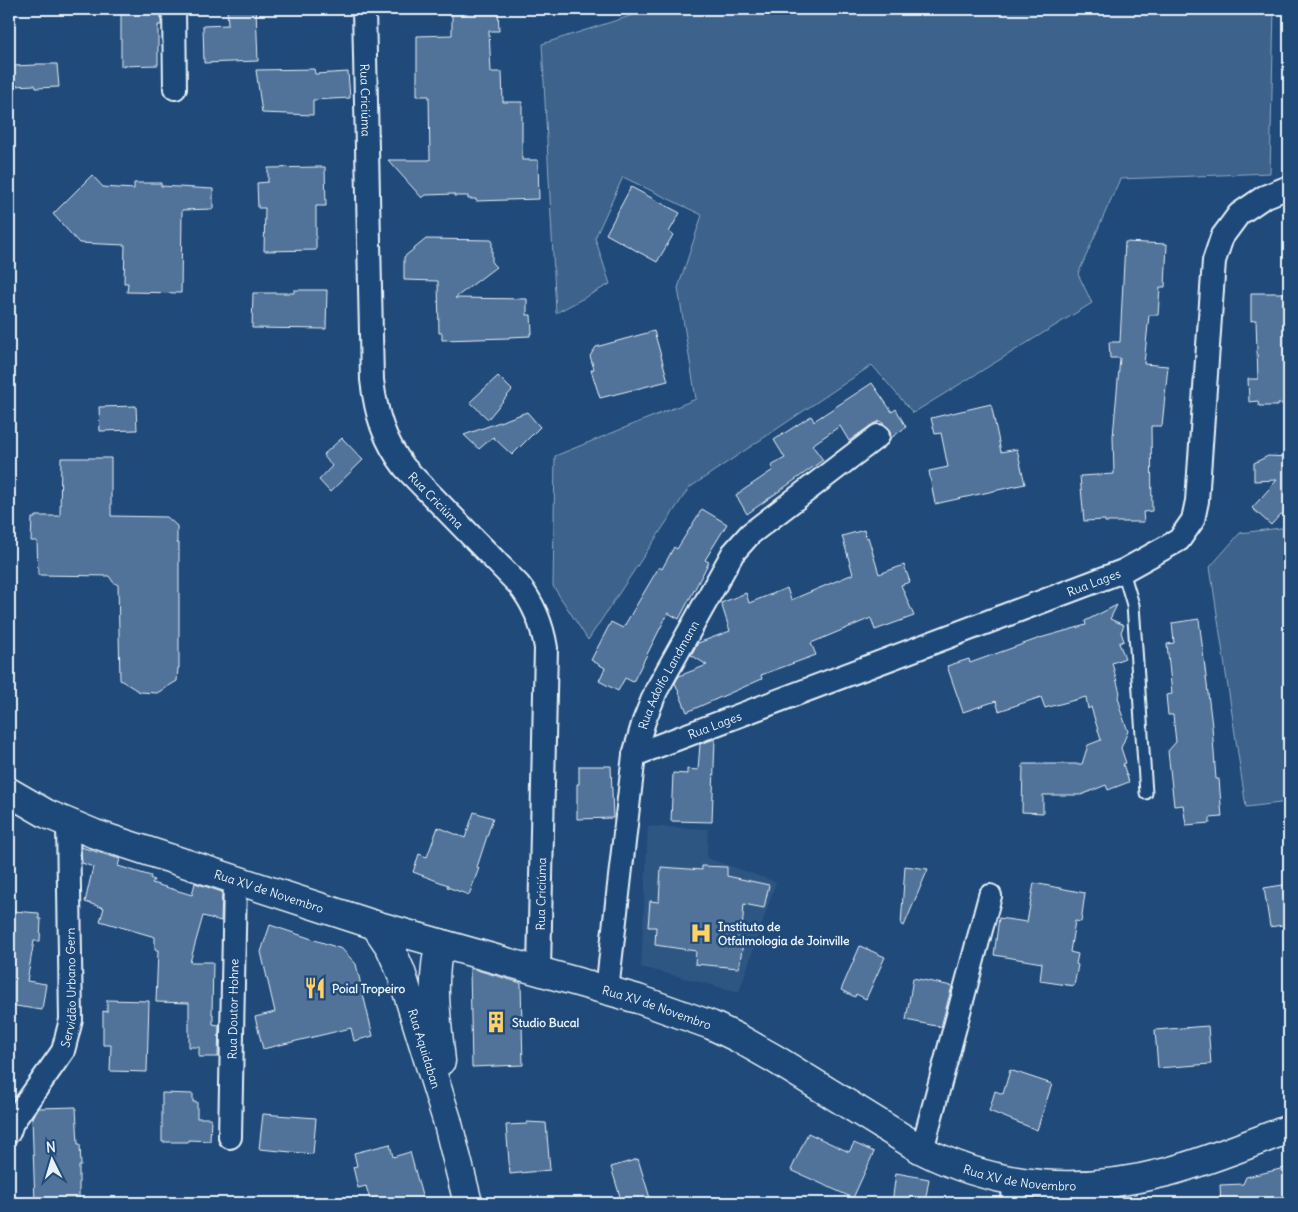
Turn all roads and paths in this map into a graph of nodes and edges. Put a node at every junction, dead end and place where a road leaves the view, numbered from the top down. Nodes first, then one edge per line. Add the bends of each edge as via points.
1 (174, 9) edge
2 (364, 9) edge
3 (175, 88) dead end
4 (1289, 187) edge
5 (878, 436) dead end
6 (1123, 571) junction
7 (634, 755) junction
8 (9, 792) edge
9 (1146, 793) dead end
10 (68, 824) junction
11 (236, 881) junction
12 (990, 896) dead end
13 (375, 925) junction
14 (440, 943) junction
15 (539, 970) junction
16 (607, 990) junction
17 (447, 1120) junction
18 (1289, 1129) edge
19 (9, 1132) edge
20 (230, 1137) dead end
21 (922, 1150) junction
22 (1013, 1192) edge
23 (1082, 1194) edge
24 (468, 1203) edge

1 - 3 street
2 - 15 street, Rua Criciúma via 372,380 382,430 405,468 529,598 543,628 546,648
4 - 6 street, Rua Lages via 1264,197 1239,214 1222,237 1214,261 1193,520 1178,540
5 - 7 street, Rua Adolfo Landmann via 750,534 733,553 656,691
6 - 7 street, Rua Lages
6 - 9 lane via 1133,606
7 - 16 street, Rua Adolfo Landmann
8 - 10 main road, Rua XV de Novembro
10 - 11 main road, Rua XV de Novembro
10 - 19 street, Servidão Urbano Gern via 71,1020 63,1051 12,1122
11 - 13 main road, Rua XV de Novembro
11 - 20 street, Rua Doutor Hohne
12 - 21 street
13 - 14 main road, Rua XV de Novembro
13 - 17 main road, Rua Aquidaban via 401,972
14 - 15 main road, Rua XV de Novembro
14 - 17 main road, Rua Aquidaban via 434,985
15 - 16 main road, Rua XV de Novembro
16 - 21 main road, Rua XV de Novembro via 684,1015 738,1038
17 - 24 main road, Rua Aquidaban
18 - 23 main road, Rua XV de Novembro via 1195,1164 1114,1182
21 - 22 main road, Rua XV de Novembro
22 - 23 main road, Rua XV de Novembro via 1048,1185

